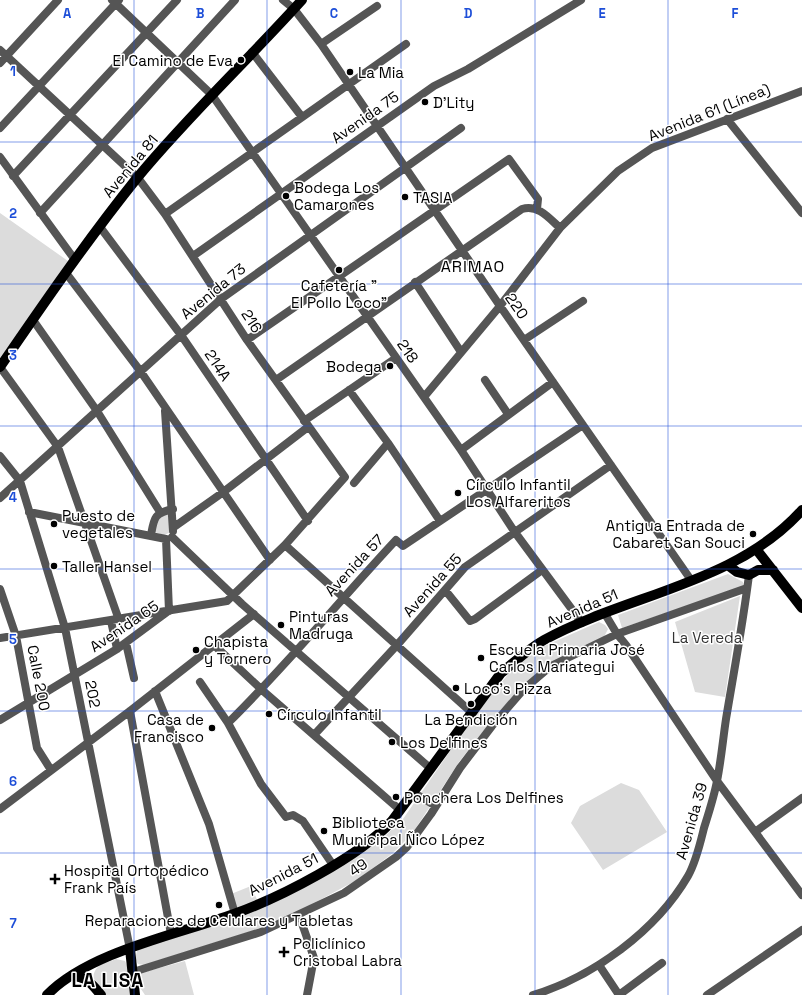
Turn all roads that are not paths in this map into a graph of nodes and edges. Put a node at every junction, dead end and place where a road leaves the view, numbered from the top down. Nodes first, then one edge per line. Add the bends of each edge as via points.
1 (58, 0) edge
2 (177, 0) edge
3 (235, 0) edge
4 (283, 0) edge
5 (302, 0) edge
6 (581, 0) edge
7 (115, 1) edge
8 (377, 6) dead end
9 (294, 9) junction
10 (147, 33) junction
11 (321, 44) junction
12 (406, 44) dead end
13 (0, 50) edge
14 (252, 52) junction
15 (6, 56) junction
16 (179, 62) junction
17 (0, 64) edge
18 (349, 84) junction
19 (39, 87) junction
20 (802, 90) edge
21 (212, 94) junction
22 (71, 116) junction
23 (302, 117) junction
24 (727, 119) junction
25 (377, 127) junction
26 (0, 128) edge
27 (461, 128) dead end
28 (103, 146) junction
29 (252, 153) junction
30 (0, 157) edge
31 (405, 167) junction
32 (13, 176) junction
33 (138, 178) junction
34 (281, 194) junction
35 (533, 208) junction
36 (435, 210) junction
37 (40, 213) junction
38 (802, 213) edge
39 (165, 214) junction
40 (100, 227) junction
41 (560, 228) junction
42 (310, 235) junction
43 (462, 249) junction
44 (193, 256) junction
45 (75, 260) junction
46 (66, 273) junction
47 (339, 277) junction
48 (415, 282) junction
49 (221, 299) junction
50 (583, 301) dead end
51 (500, 306) junction
52 (366, 316) junction
53 (33, 320) junction
54 (181, 335) junction
55 (247, 340) junction
56 (524, 340) junction
57 (461, 352) junction
58 (396, 358) junction
59 (0, 367) edge
60 (141, 372) junction
61 (276, 380) junction
62 (485, 380) dead end
63 (553, 382) junction
64 (350, 390) junction
65 (424, 397) junction
66 (165, 409) junction
67 (97, 411) junction
68 (508, 414) junction
69 (306, 424) junction
70 (583, 425) junction
71 (388, 443) junction
72 (58, 446) junction
73 (461, 450) junction
74 (0, 456) edge
75 (265, 460) junction
76 (611, 465) junction
77 (345, 477) joint
78 (20, 481) junction
79 (354, 482) dead end
80 (487, 489) junction
81 (222, 493) junction
82 (0, 498) edge
83 (173, 509) junction
84 (802, 510) edge
85 (29, 512) junction
86 (160, 512) junction
87 (308, 521) junction
88 (440, 521) junction
89 (85, 523) junction
90 (174, 527) junction
91 (514, 531) junction
92 (151, 536) junction
93 (169, 538) junction
94 (285, 545) junction
95 (759, 553) junction
96 (270, 560) junction
97 (729, 566) junction
98 (542, 570) junction
99 (758, 570) junction
100 (773, 570) junction
101 (749, 575) junction
102 (691, 580) junction
103 (747, 588) junction
104 (0, 589) edge
105 (445, 590) junction
106 (234, 596) junction
107 (343, 597) junction
108 (802, 608) edge
109 (169, 611) junction
110 (254, 614) junction
111 (605, 614) junction
112 (115, 620) junction
113 (582, 623) junction
114 (65, 628) junction
115 (16, 636) junction
116 (613, 636) junction
117 (0, 638) edge
118 (126, 643) junction
119 (398, 644) junction
120 (214, 645) junction
121 (117, 649) junction
122 (296, 650) junction
123 (75, 674) junction
124 (134, 678) dead end
125 (200, 682) dead end
126 (262, 690) junction
127 (155, 691) junction
128 (349, 696) junction
129 (29, 702) junction
130 (130, 712) junction
131 (471, 712) junction
132 (0, 720) edge
133 (228, 723) junction
134 (314, 735) junction
135 (88, 743) junction
136 (430, 768) junction
137 (51, 770) junction
138 (717, 781) junction
139 (414, 793) junction
140 (802, 798) edge
141 (436, 806) junction
142 (0, 810) edge
143 (400, 810) junction
144 (755, 832) junction
145 (333, 865) junction
146 (802, 895) edge
147 (235, 914) junction
148 (299, 915) junction
149 (802, 930) edge
150 (171, 934) junction
151 (130, 949) junction
152 (115, 955) junction
153 (662, 963) dead end
154 (92, 964) junction
155 (599, 965) junction
156 (132, 972) junction
157 (71, 976) junction
158 (91, 982) junction
159 (136, 992) edge
160 (47, 995) edge
161 (101, 995) edge
162 (306, 995) edge
163 (533, 995) edge
164 (619, 995) edge
165 (707, 995) edge

1 - 15 street
2 - 10 street
3 - 16 street
4 - 9 street, 220
5 - 9 main road, Avenida 81
6 - 25 street, Avenida 75 via 468,69 434,86
7 - 10 street, 218
7 - 19 street
8 - 11 street
9 - 11 street, 220
9 - 14 main road, Avenida 81
10 - 16 street, 218
10 - 22 street
11 - 18 street, 220
12 - 18 street
13 - 15 street, 216
14 - 21 main road, Avenida 81
14 - 23 street
15 - 17 street
15 - 19 street, 216
16 - 21 street, 218
16 - 28 street
18 - 23 street
18 - 25 street, 220
19 - 22 street, 216
19 - 26 street
20 - 24 street, Avenida 61 (Línea)
21 - 29 street, 218
21 - 33 main road, Avenida 81
22 - 28 street, 216
22 - 32 street
23 - 29 street
24 - 38 street
24 - 41 street, Avenida 61 (Línea) via 652,148 618,171
25 - 31 street, 220
25 - 34 street, Avenida 75
27 - 31 street, Avenida 73
28 - 33 street, 216
28 - 37 street
29 - 34 street, 218
29 - 39 street
30 - 32 street
31 - 36 street, 220
31 - 42 street, Avenida 73
32 - 37 street
33 - 39 street, 216
33 - 40 main road, Avenida 81
34 - 42 street, 218
34 - 44 street, Avenida 75
35 - 36 street via 538,199 509,159
35 - 41 street
35 - 43 street via 522,209
36 - 43 street, 220
36 - 47 street
37 - 45 street
39 - 44 street, 216
40 - 45 main road, Avenida 81
40 - 54 street, 214A
41 - 51 street, Avenida 61 (Línea)
42 - 47 street, 218
42 - 49 street, Avenida 73
43 - 48 street
43 - 51 street, 220
44 - 49 street, 216
45 - 46 main road, Avenida 81
46 - 53 main road, Avenida 81
46 - 60 street
47 - 52 street, 218
47 - 55 street
48 - 52 street
48 - 57 street
49 - 54 street, Avenida 73
49 - 55 street, 216
50 - 56 street
51 - 56 street, 220
51 - 57 street, Avenida 61 (Línea)
52 - 58 street, 218
52 - 61 street
53 - 59 main road, Avenida 81
53 - 67 street
54 - 60 street, Avenida 73
54 - 75 street, 214A
55 - 61 street, 216
56 - 63 street, 220
57 - 65 street, Avenida 61 (Línea)
58 - 64 street
58 - 65 street, 218
59 - 72 street
60 - 66 street
60 - 67 street, Avenida 73
61 - 69 street, 216
62 - 68 street
63 - 68 street
63 - 70 street, 220
64 - 69 street
64 - 71 street
65 - 73 street, 218
66 - 81 street
66 - 83 street
67 - 72 street, Avenida 73
67 - 86 street
68 - 73 street
69 - 75 street
69 - 77 street, 216
70 - 76 street, 220
70 - 80 street, Avenida 57
71 - 79 street
71 - 88 street
72 - 78 street, Avenida 73
72 - 89 street
73 - 80 street, 218
74 - 78 street, 202
75 - 81 street
75 - 87 street, 214A
76 - 91 street, Avenida 55
76 - 102 street, 220
77 - 87 street, Avenida 65
78 - 82 street, Avenida 73
78 - 85 street, 202
80 - 88 street, Avenida 57
80 - 91 street, 218
81 - 90 street
81 - 96 street
83 - 86 street
83 - 90 street
84 - 95 main road, Avenida 51
85 - 89 street
85 - 114 street, 202
86 - 92 street via 153,520
87 - 94 street, Avenida 65
88 - 107 street, Avenida 57 via 403,546 396,540
89 - 92 street
89 - 112 street
90 - 93 street
91 - 98 street, 218
91 - 105 street, Avenida 55 via 465,567
92 - 93 street
93 - 106 street
93 - 109 street
94 - 96 street, Avenida 65
94 - 107 street
95 - 97 main road, Avenida 51
95 - 99 main road
95 - 100 main road
96 - 106 street, Avenida 65
97 - 101 main road via 737,572
97 - 102 main road, Avenida 51
98 - 105 street via 470,621
98 - 113 street, 218
99 - 100 main road
99 - 101 main road
100 - 108 main road
101 - 103 street, Avenida 39
102 - 111 main road, Avenida 51
103 - 116 street, 49
103 - 138 street, Avenida 39
104 - 115 street, Calle 200
105 - 119 street, Avenida 55
106 - 109 street, Avenida 65 via 227,601
106 - 110 street
107 - 119 street
107 - 122 street, Avenida 57
109 - 112 street
109 - 118 street, Avenida 65
110 - 120 street
110 - 122 street
111 - 113 main road, Avenida 51
111 - 116 street
112 - 114 street
112 - 121 street
113 - 131 main road, Avenida 51 via 544,640 521,656 501,674
114 - 115 street
114 - 123 street, 202
115 - 117 street
115 - 129 street, Calle 200
116 - 138 street via 626,645
116 - 141 street, 49 via 551,666 524,689 460,768
118 - 121 street, Avenida 65
118 - 124 street
119 - 128 street, Avenida 55
119 - 131 street
120 - 126 street
120 - 127 street
121 - 123 street, Avenida 65
122 - 126 street, Avenida 57
122 - 128 street
123 - 129 street, Avenida 65
123 - 135 street, 202
125 - 133 street
126 - 133 street, Avenida 57
126 - 134 street
127 - 130 street
127 - 147 street via 209,824
128 - 134 street, Avenida 55
128 - 136 street
129 - 132 street, Avenida 65
129 - 137 street, Calle 200 via 37,748
130 - 135 street
130 - 150 street
131 - 136 main road, Avenida 51
133 - 145 street via 261,784 286,817 293,815 303,821
134 - 143 street
135 - 137 street
135 - 151 street, 202
136 - 139 main road, Avenida 51
137 - 142 street
138 - 144 street
138 - 155 street, Avenida 39 via 700,846 689,875 675,896 648,925
139 - 141 street
139 - 143 main road, Avenida 51
140 - 144 street
141 - 148 street, 49 via 407,847 396,857 344,893
143 - 145 main road, Avenida 51 via 380,834
144 - 146 street
145 - 147 main road, Avenida 51 via 292,888
147 - 150 main road, Avenida 51
148 - 156 street, 49 via 254,935
148 - 162 street via 314,958
149 - 165 street
150 - 151 main road, Avenida 51
151 - 152 main road, Avenida 51
151 - 156 main road
152 - 154 main road, Avenida 51
152 - 156 main road via 126,959
153 - 164 street
154 - 157 main road, Avenida 51
154 - 158 main road
155 - 163 street, Avenida 39 via 561,986
155 - 164 street
156 - 159 main road
157 - 158 main road via 78,976
157 - 160 main road, Avenida 51
158 - 161 main road

